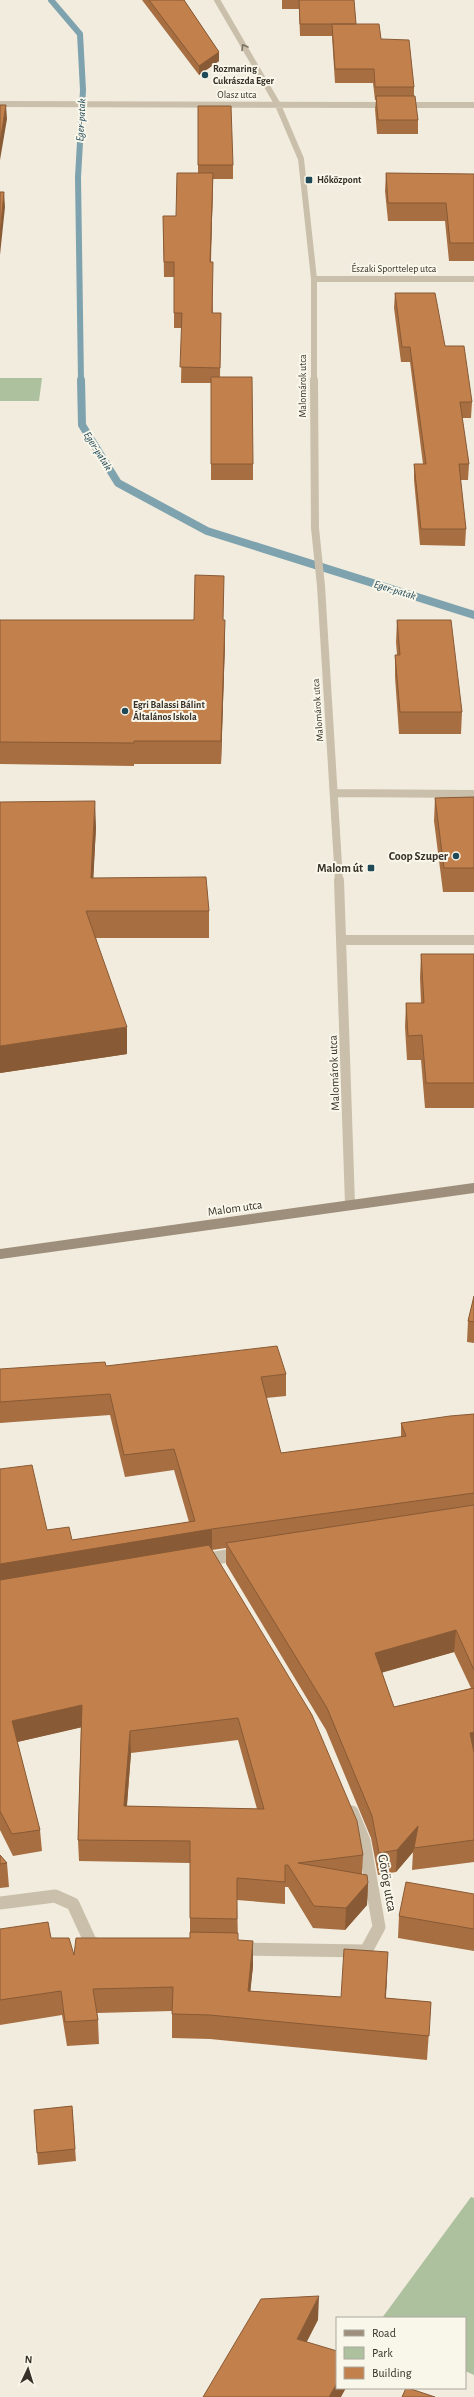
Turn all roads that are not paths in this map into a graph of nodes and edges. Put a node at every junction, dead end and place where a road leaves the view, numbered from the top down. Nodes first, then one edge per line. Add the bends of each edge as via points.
1 (217, 0) edge
2 (0, 104) edge
3 (278, 105) junction
4 (474, 105) edge
5 (314, 279) junction
6 (474, 279) edge
7 (335, 794) junction
8 (474, 794) edge
9 (342, 940) junction
10 (474, 940) edge
11 (474, 1188) edge
12 (350, 1204) junction
13 (0, 1254) edge
14 (252, 1552) edge
15 (213, 1558) junction
16 (189, 1562) edge
17 (221, 1571) edge
18 (346, 1797) edge
19 (0, 1903) edge
20 (109, 1947) edge
21 (226, 1949) edge

3 -> 1 street, Malomárok utca
2 - 3 street, Olasz utca
3 - 4 street, Olasz utca
3 - 5 street, Malomárok utca via 301,159
5 - 6 street, Északi Sporttelep utca
5 - 7 street, Malomárok utca via 316,531
7 - 8 street
7 - 9 street, Malomárok utca
9 - 10 street
9 - 12 street, Malomárok utca
11 - 12 main road, Malom utca
12 - 13 main road, Malom utca
14 - 15 street
15 - 16 street
15 - 17 street
18 - 21 street, Görög utca via 364,1841 379,1927 366,1951
19 - 20 street via 55,1896 73,1904 90,1941 101,1947

